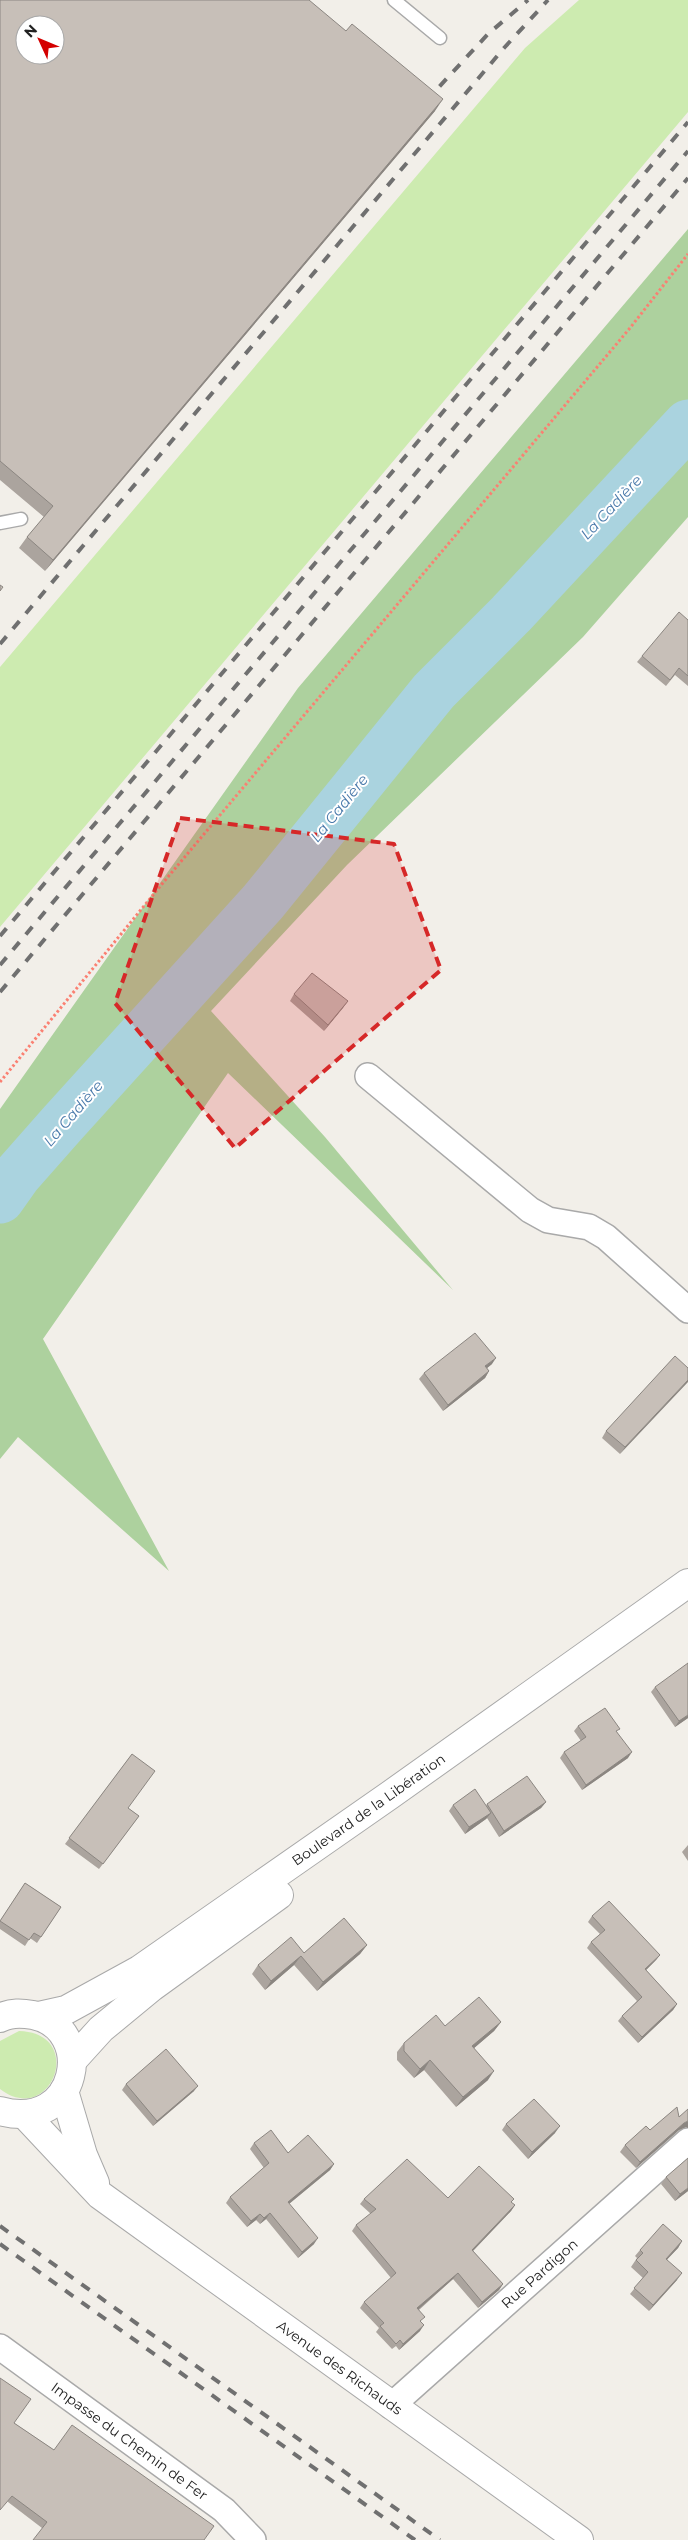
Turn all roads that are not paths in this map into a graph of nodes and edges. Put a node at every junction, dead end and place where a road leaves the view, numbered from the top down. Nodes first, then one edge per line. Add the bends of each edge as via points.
1 (394, 0) edge
2 (440, 38) dead end
3 (21, 519) dead end
4 (0, 522) edge
5 (368, 1076) dead end
6 (688, 1310) edge
7 (688, 1582) edge
8 (688, 1605) edge
9 (2, 2016) edge
10 (39, 2016) junction
11 (72, 2061) junction
12 (64, 2091) junction
13 (9, 2115) edge
14 (688, 2141) edge
15 (100, 2196) junction
16 (0, 2347) edge
17 (392, 2406) junction
18 (245, 2537) edge
19 (579, 2540) edge

1 - 2 lane
3 - 4 lane
5 - 6 street via 530,1210 548,1220 589,1226
7 - 10 street, Boulevard de la Libération via 390,1796 139,1970 66,2010
8 - 11 street, Boulevard de la Libération via 152,1987 101,2029
9 - 10 street via 22,2013
10 - 11 street via 62,2033
11 - 12 street
12 - 13 street via 48,2107
12 - 15 street via 83,2155
13 - 15 street, Avenue des Richauds
14 - 17 street, Rue Pardigon
15 - 17 street, Avenue des Richauds
16 - 18 street, Impasse du Chemin de Fer via 224,2510
17 - 19 street, Avenue des Richauds

